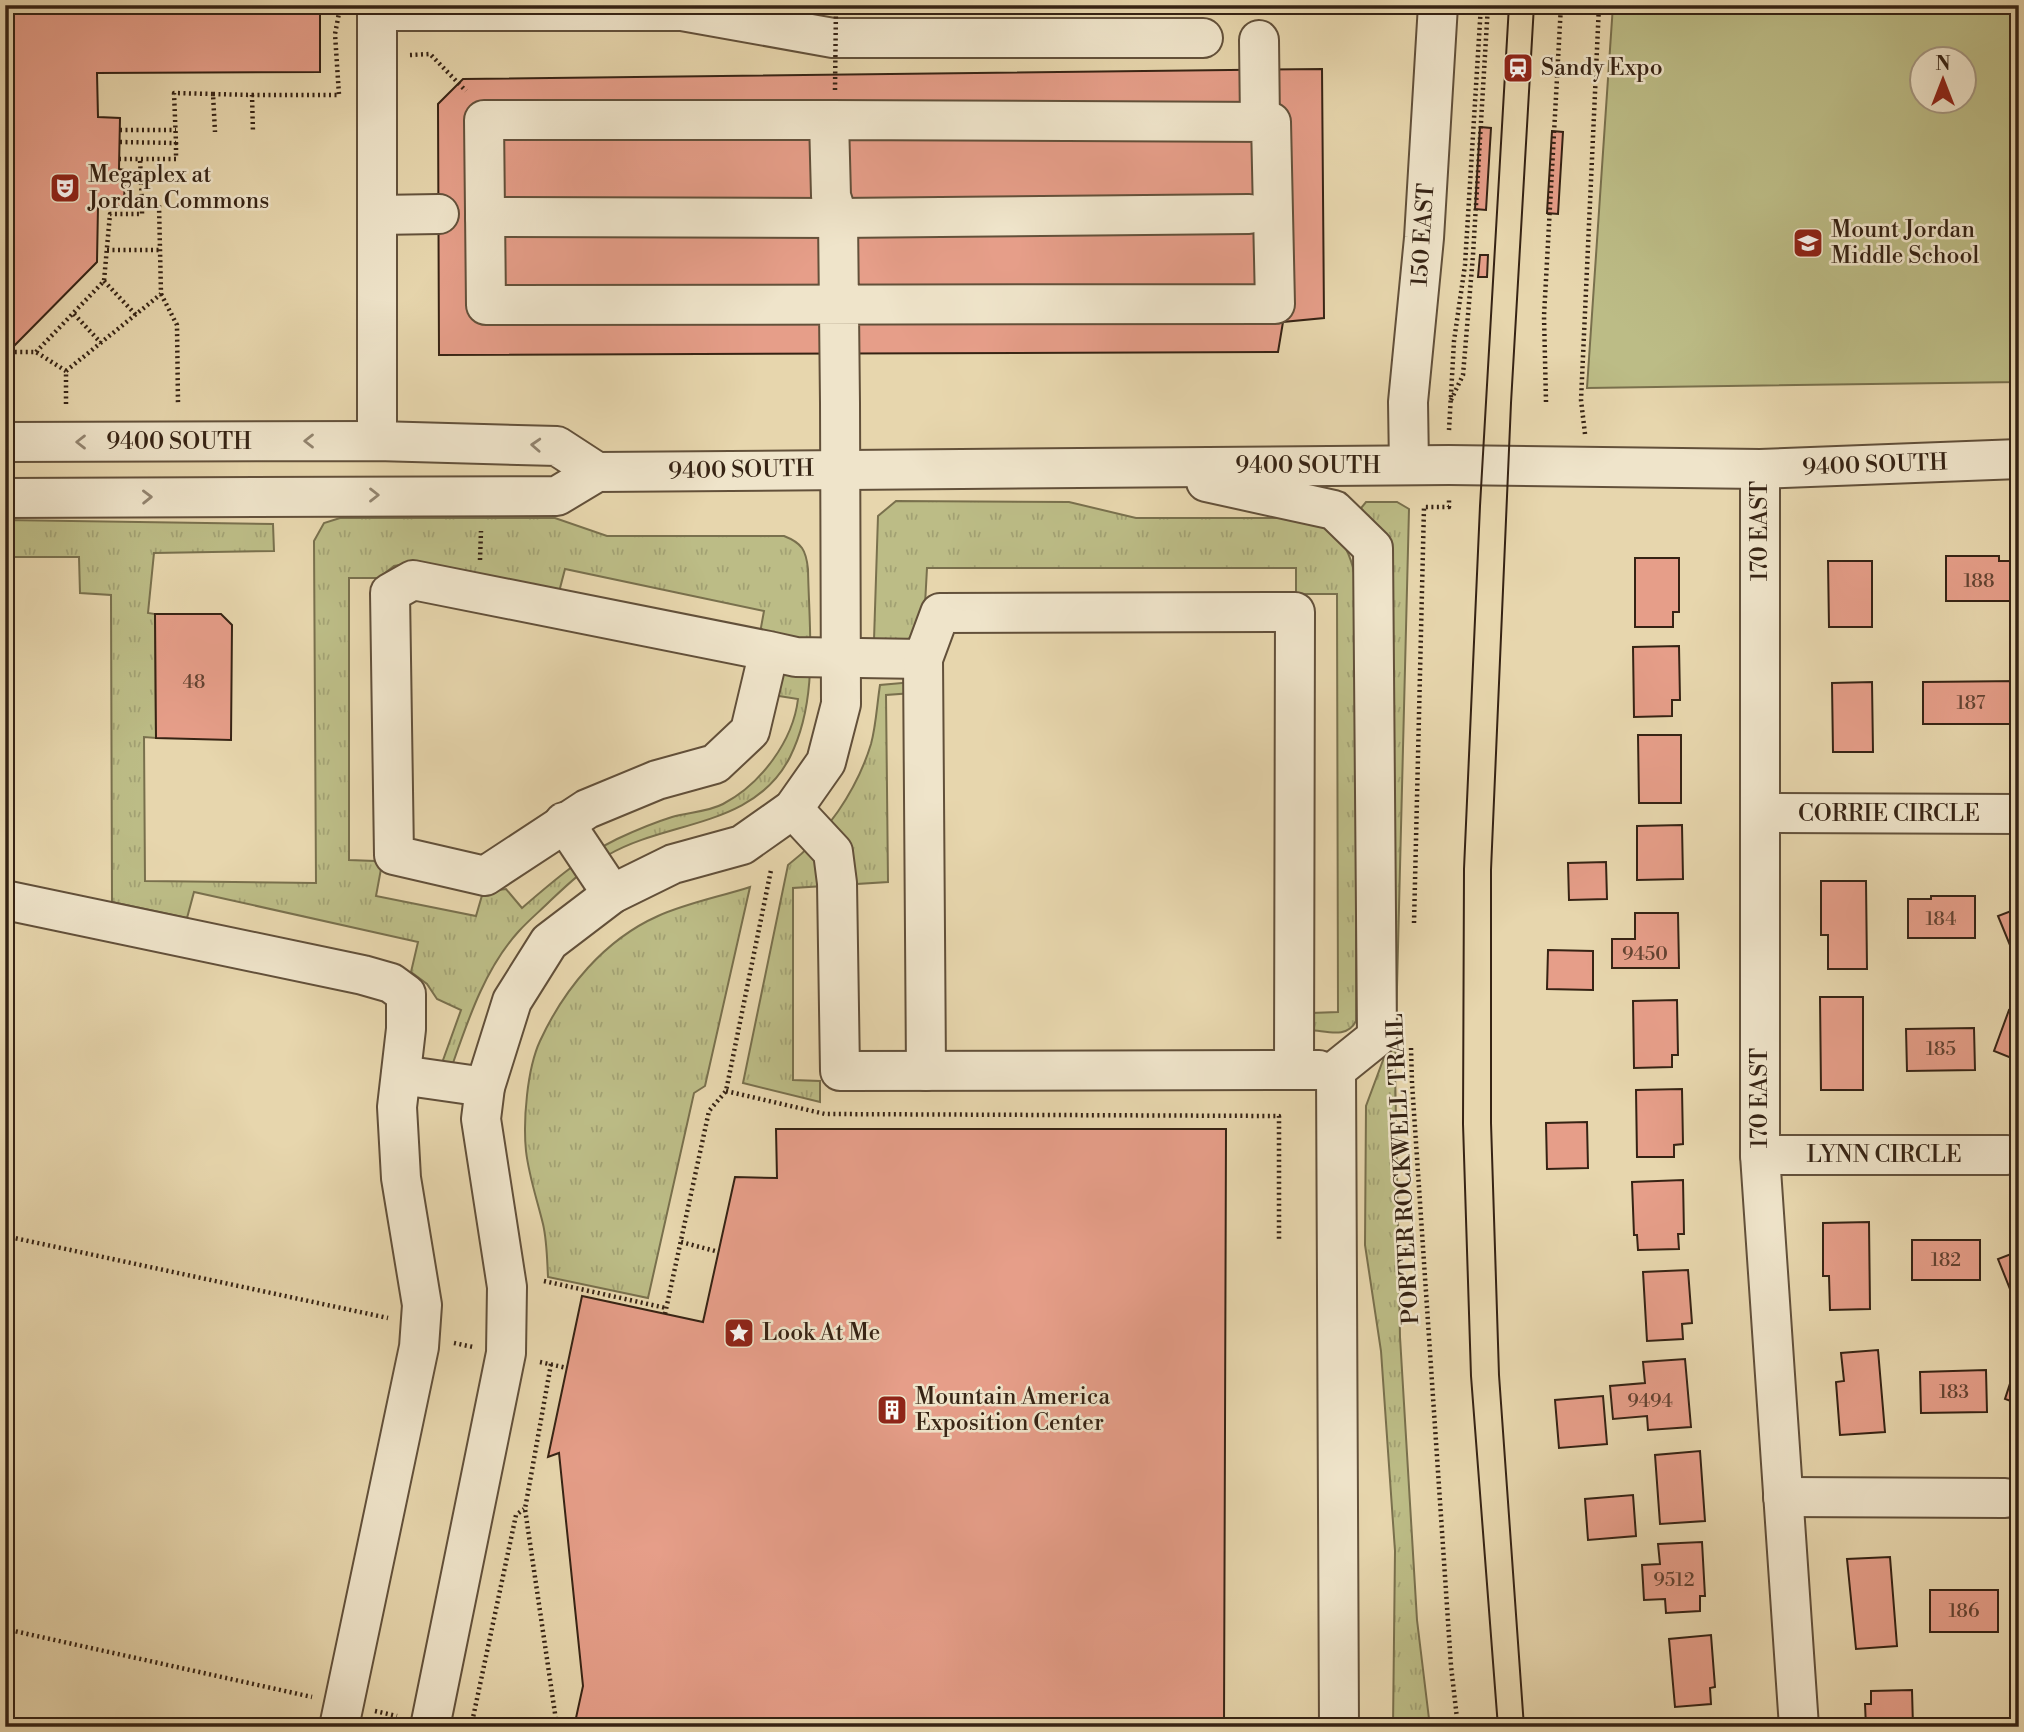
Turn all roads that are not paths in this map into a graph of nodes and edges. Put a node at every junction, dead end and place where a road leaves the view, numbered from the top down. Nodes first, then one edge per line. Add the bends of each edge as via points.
1 (1438, 5) edge
2 (365, 7) edge
3 (1203, 38) dead end
4 (1259, 40) dead end
5 (832, 105) junction
6 (1260, 121) junction
7 (439, 214) dead end
8 (1249, 214) dead end
9 (377, 215) junction
10 (485, 217) junction
11 (838, 218) junction
12 (839, 306) junction
13 (377, 441) junction
14 (5, 442) edge
15 (2019, 459) edge
16 (1409, 465) junction
17 (1134, 467) junction
18 (839, 469) junction
19 (1760, 469) junction
20 (597, 472) junction
21 (5, 499) edge
22 (769, 651) junction
23 (841, 657) junction
24 (923, 659) junction
25 (793, 808) junction
26 (1760, 813) junction
27 (2018, 814) edge
28 (564, 822) junction
29 (612, 894) junction
30 (5, 900) edge
31 (1294, 1070) junction
32 (1336, 1070) junction
33 (926, 1071) junction
34 (401, 1075) junction
35 (485, 1087) junction
36 (1760, 1155) junction
37 (2007, 1155) dead end
38 (1783, 1497) junction
39 (2005, 1498) dead end
40 (341, 1715) edge
41 (430, 1725) edge
42 (1339, 1727) edge
43 (1798, 1727) edge

1 - 16 street, 150 EAST via 1424,238 1408,402
2 - 3 street via 682,11 833,38
2 - 9 street
4 - 6 street
5 - 6 street
5 - 10 street via 484,120
5 - 11 street via 831,196
6 - 12 street via 1271,121 1275,304
7 - 9 street
8 - 11 street
9 - 13 street
10 - 11 street
10 - 12 street via 486,305
11 - 12 street
12 - 18 street
13 -> 14 street, 9400 SOUTH
20 -> 13 street, 9400 SOUTH via 557,446
15 - 19 street, 9400 SOUTH
16 - 17 street, 9400 SOUTH
16 - 19 street, 9400 SOUTH
17 - 18 street, 9400 SOUTH
17 - 32 street via 1334,510 1373,548 1377,1037
18 - 20 street, 9400 SOUTH
18 - 23 street
19 - 26 street, 170 EAST
21 -> 20 street via 557,496
22 - 23 street via 796,657
22 - 28 street via 750,731 715,764 657,780
22 - 28 street via 413,580 390,593 394,855 485,876
23 - 24 street
23 - 25 street via 841,704 826,762
24 - 31 street via 940,613 1295,612
24 - 33 street
25 - 29 street via 742,845 673,864
25 - 33 street via 833,852 840,1071
26 - 27 street, CORRIE CIRCLE
26 - 36 street, 170 EAST
28 - 29 street
29 - 35 street via 549,942 512,1001
30 - 34 street via 391,983 406,994
31 - 32 street
31 - 33 street
32 - 42 street
34 - 35 street
34 - 40 street via 397,1107 401,1178 422,1305 420,1330
35 - 41 street via 481,1119 507,1287 506,1353
36 - 37 street, LYNN CIRCLE
36 - 38 street, 170 EAST
38 - 39 street
38 - 43 street, 170 EAST

